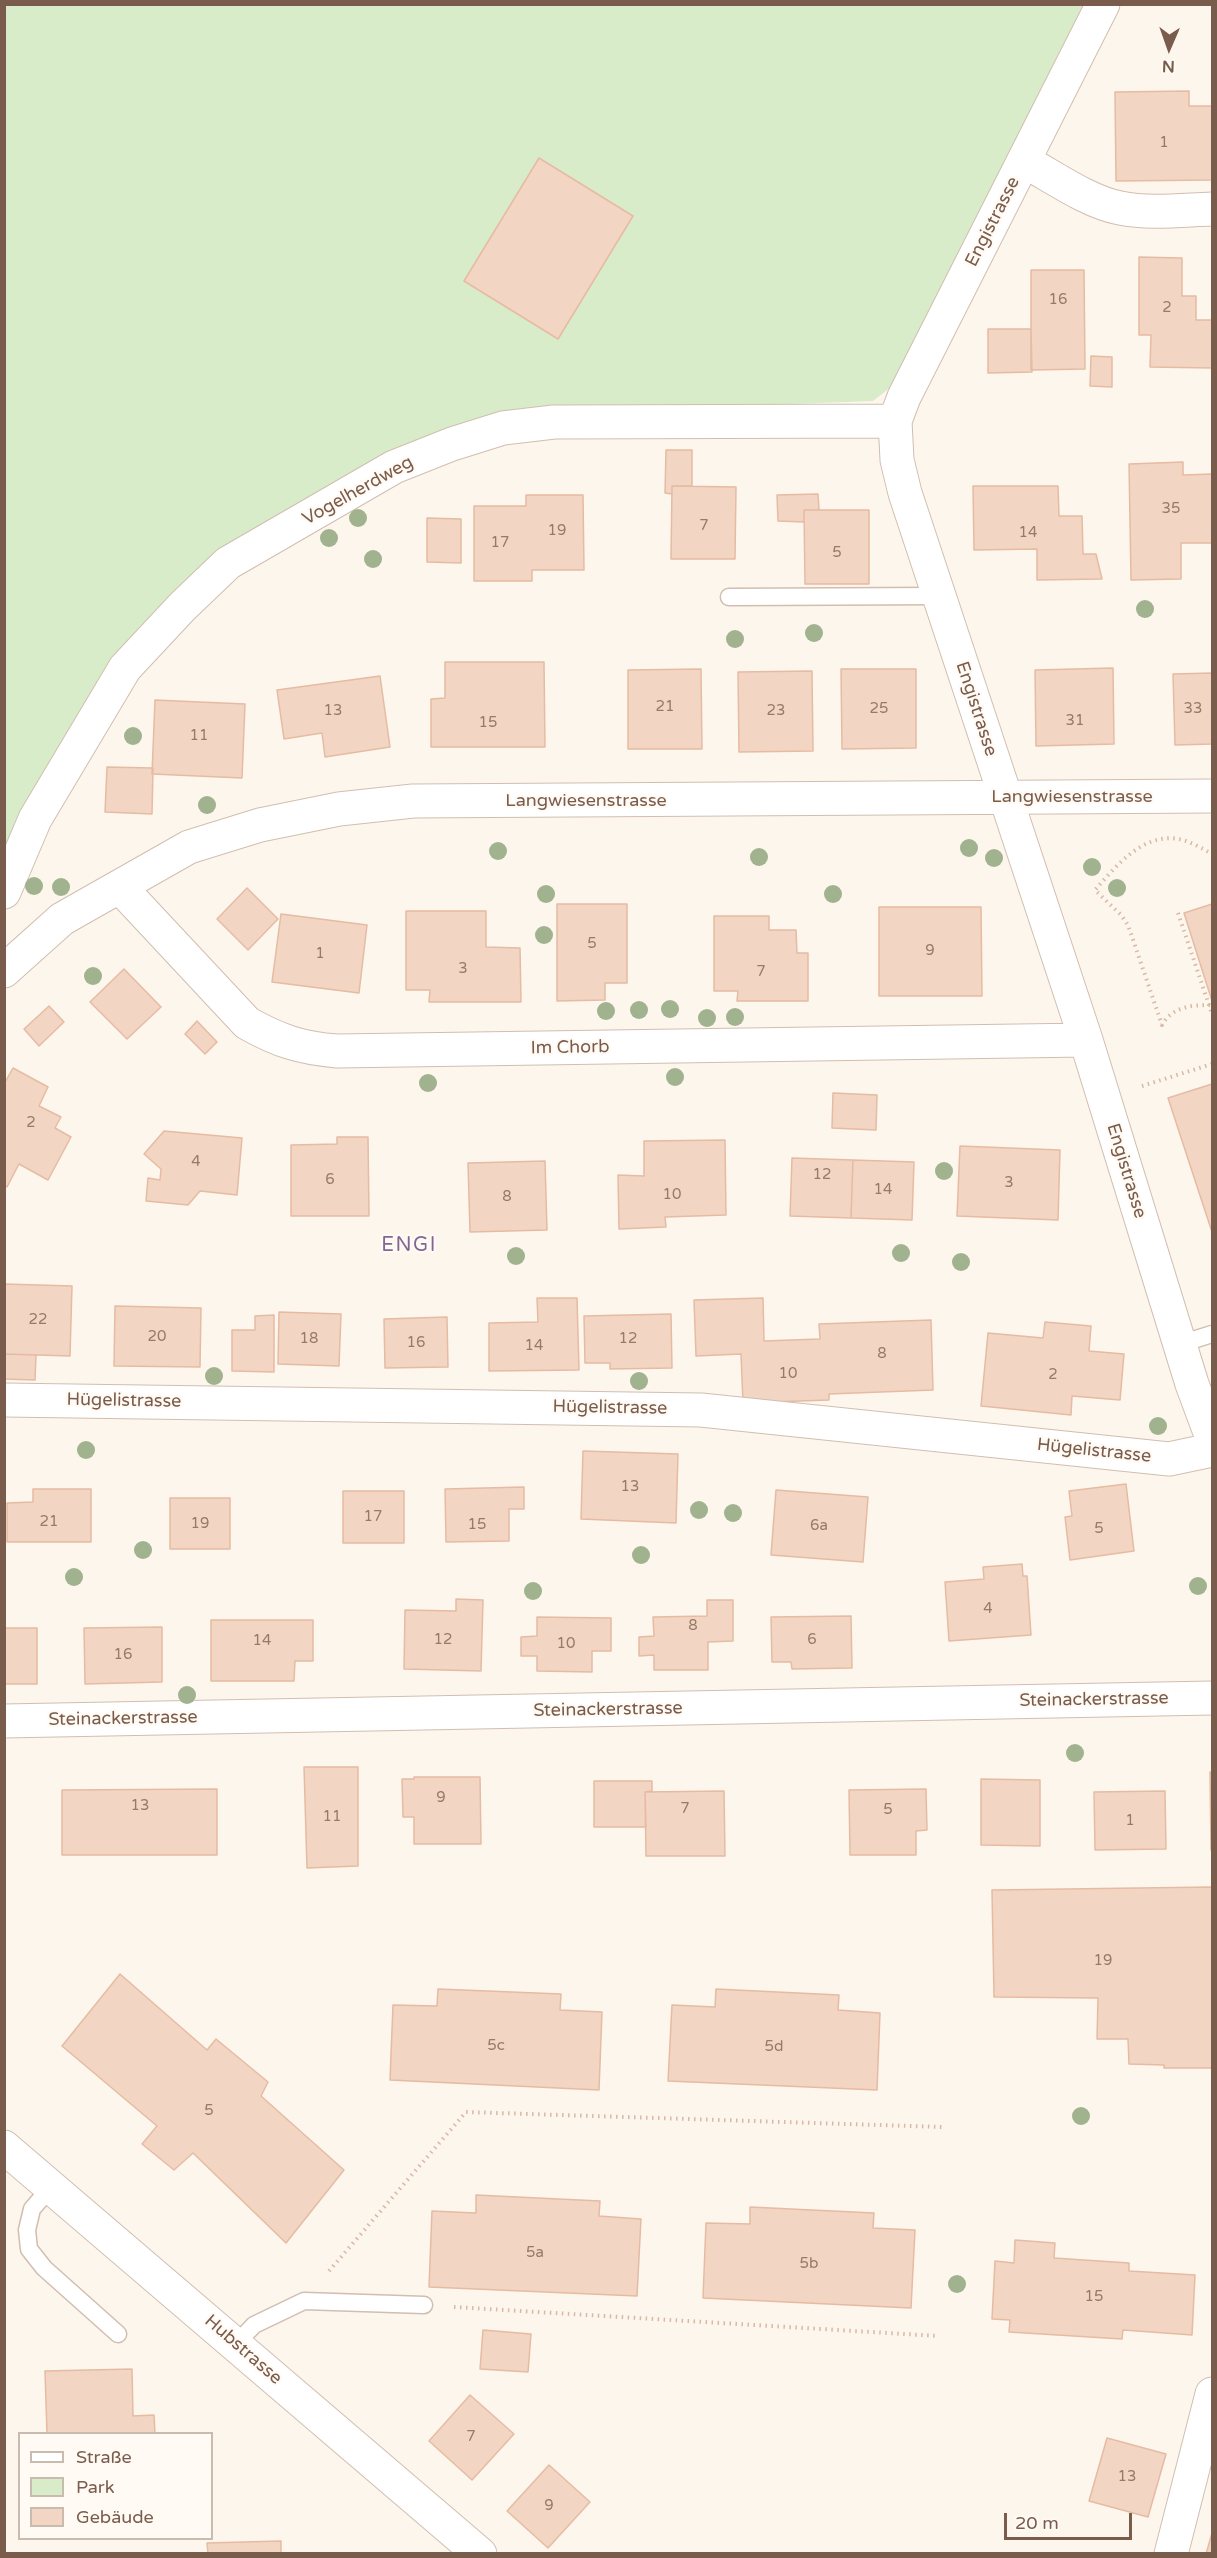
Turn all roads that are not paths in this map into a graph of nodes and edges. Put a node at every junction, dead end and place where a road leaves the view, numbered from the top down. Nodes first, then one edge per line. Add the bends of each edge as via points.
1 (1103, 4) edge
2 (1024, 161) junction
3 (1212, 209) edge
4 (895, 421) junction
5 (939, 596) junction
6 (729, 597) dead end
7 (1212, 796) edge
8 (1005, 798) junction
9 (120, 886) junction
10 (4, 892) edge
11 (4, 971) edge
12 (1086, 1040) junction
13 (1212, 1334) edge
14 (1180, 1344) junction
15 (4, 1400) edge
16 (1212, 1438) edge
17 (1212, 1450) edge
18 (1212, 1698) edge
19 (4, 1721) edge
20 (4, 2147) edge
21 (51, 2187) junction
22 (424, 2305) road end
23 (118, 2334) dead end
24 (236, 2344) junction
25 (1212, 2394) edge
26 (480, 2553) edge
27 (1172, 2553) edge

1 - 2 street, Engistrasse
2 - 3 street via 1119,208
2 - 4 street, Engistrasse
4 - 5 street, Engistrasse via 897,460 905,493
4 - 10 street, Vogelherdweg via 554,422 503,428 394,467 228,563 125,668 35,819
5 - 6 lane
5 - 8 street, Engistrasse
7 - 8 street, Langwiesenstrasse
8 - 9 street, Langwiesenstrasse via 402,802 339,809 260,825 189,846
8 - 12 street, Engistrasse
9 - 11 street, Langwiesenstrasse via 62,919
9 - 12 street, Im Chorb via 247,1023 303,1048 337,1051
12 - 14 street, Engistrasse
13 - 14 lane
14 - 16 street, Engistrasse
15 - 17 street, Hügelistrasse via 702,1410 1169,1459
18 - 19 street, Steinackerstrasse
20 - 21 street, Hubstrasse
21 - 23 lane via 32,2209 27,2230 29,2249 44,2268
21 - 24 street, Hubstrasse
22 - 24 lane via 304,2301 254,2325
24 - 26 street, Hubstrasse
25 - 27 street

